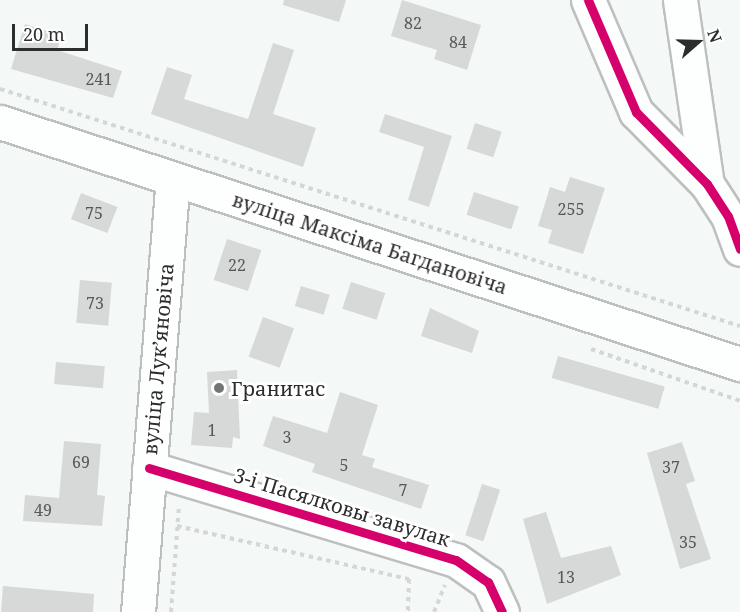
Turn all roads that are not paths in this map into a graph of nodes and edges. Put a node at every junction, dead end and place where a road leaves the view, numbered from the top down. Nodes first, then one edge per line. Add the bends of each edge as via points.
1 (680, 0) edge
2 (581, 3) edge
3 (0, 122) edge
4 (173, 179) junction
5 (707, 184) junction
6 (740, 249) edge
7 (740, 364) edge
8 (149, 468) junction
9 (138, 612) edge
10 (502, 612) edge

1 - 5 main road
2 - 5 main road via 636,112
3 - 4 main road, вуліца Максіма Багдановіча
4 - 7 main road, вуліца Максіма Багдановіча
4 - 8 main road, вуліца Лукʼяновіча
5 - 6 main road via 728,216
8 - 9 main road, вуліца Лукʼяновіча
8 - 10 main road, 3-і Пасялковы завулак via 456,560 488,582

